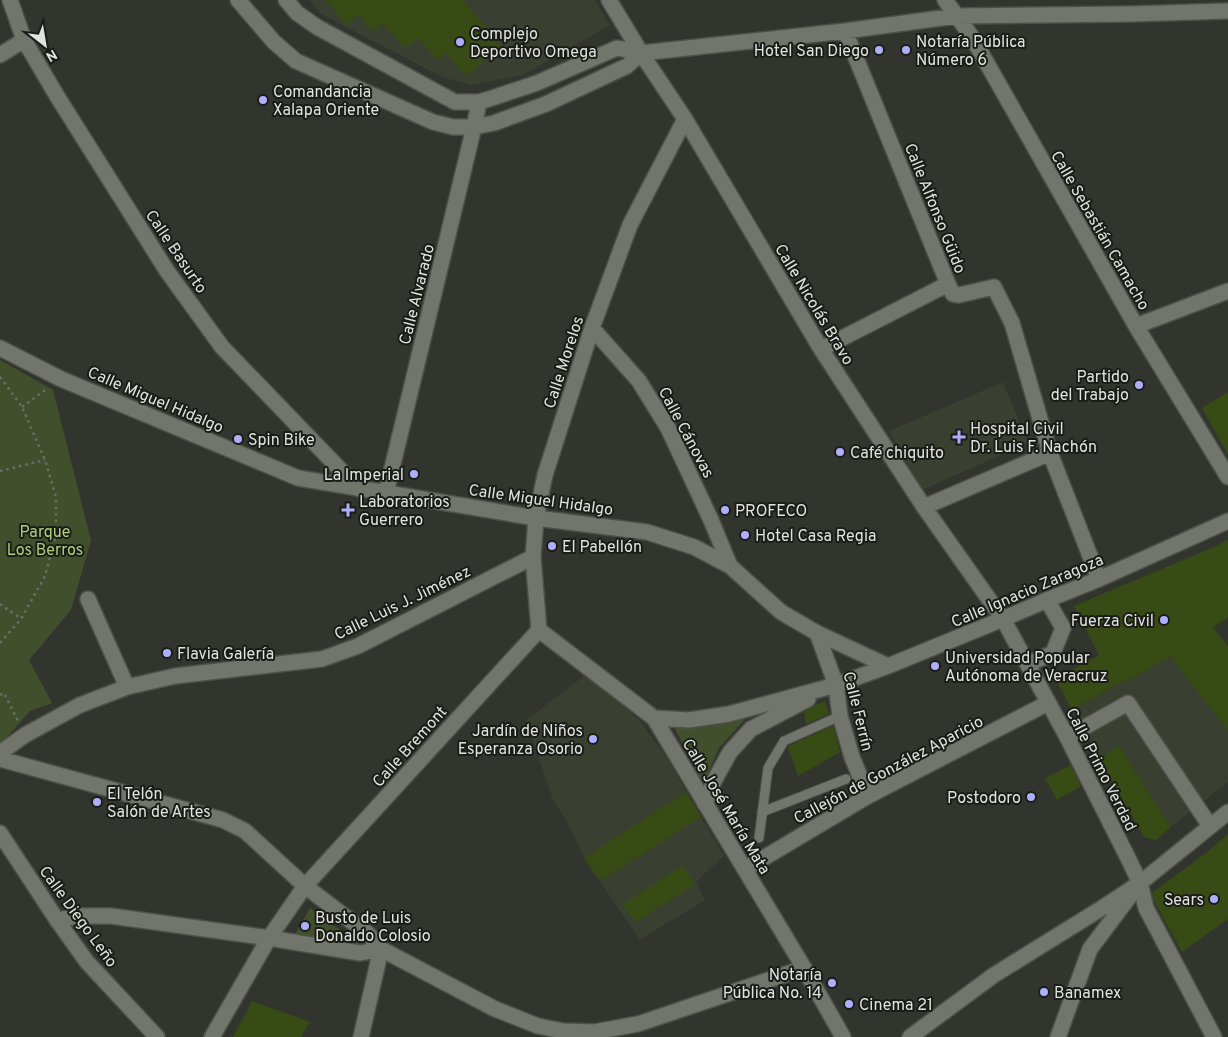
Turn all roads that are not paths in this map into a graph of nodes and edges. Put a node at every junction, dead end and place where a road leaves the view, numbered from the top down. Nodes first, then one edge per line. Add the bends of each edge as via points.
1 (10, 0) edge
2 (238, 0) edge
3 (286, 0) edge
4 (609, 0) edge
5 (945, 0) edge
6 (1228, 11) edge
7 (956, 16) junction
8 (845, 31) junction
9 (24, 40) junction
10 (641, 53) junction
11 (0, 55) edge
12 (479, 102) junction
13 (685, 119) junction
14 (474, 127) junction
15 (948, 284) junction
16 (1228, 292) edge
17 (1136, 326) junction
18 (592, 328) junction
19 (0, 348) edge
20 (821, 349) junction
21 (1050, 452) junction
22 (1228, 477) edge
23 (359, 489) junction
24 (386, 493) junction
25 (924, 507) junction
26 (536, 518) junction
27 (1228, 522) edge
28 (533, 556) junction
29 (730, 566) junction
30 (1099, 579) junction
31 (88, 599) dead end
32 (1046, 600) junction
33 (1003, 619) junction
34 (539, 630) junction
35 (817, 633) junction
36 (1028, 664) junction
37 (888, 666) junction
38 (836, 685) junction
39 (127, 687) junction
40 (1048, 703) junction
41 (840, 716) junction
42 (654, 718) junction
43 (1067, 737) junction
44 (0, 753) edge
45 (0, 758) edge
46 (846, 779) dead end
47 (868, 796) junction
48 (705, 804) junction
49 (762, 812) junction
50 (1228, 812) edge
51 (1210, 826) junction
52 (0, 833) edge
53 (759, 838) dead end
54 (745, 869) junction
55 (1140, 883) junction
56 (305, 886) junction
57 (57, 920) junction
58 (269, 938) junction
59 (381, 949) junction
60 (804, 968) junction
61 (536, 1031) edge
62 (594, 1035) edge
63 (155, 1036) edge
64 (212, 1037) edge
65 (361, 1037) edge
66 (843, 1037) edge
67 (910, 1037) edge
68 (1058, 1037) edge
69 (1214, 1037) edge

1 - 9 street, Calle Basurto
2 - 14 street via 274,42 296,61 433,122 453,127
3 - 12 street via 297,13 317,27 455,102
4 - 10 street, Calle Nicolás Bravo
5 - 7 street, Calle Sebastián Camacho
6 - 7 street
7 - 8 street
7 - 17 street, Calle Sebastián Camacho via 972,37
8 - 10 street
8 - 15 street, Calle Alfonso Güido
9 - 11 street
9 - 23 street, Calle Basurto via 167,271 222,348
10 - 12 street via 617,48 537,83
10 - 13 street, Calle Nicolás Bravo
10 - 14 street via 627,66 546,104
12 - 14 street, Calle Alvarado
13 - 18 street, Calle Morelos via 630,226
13 - 20 street, Calle Nicolás Bravo
14 - 24 street, Calle Alvarado
15 - 20 street
15 - 21 street, Calle Alfonso Güido via 954,294 959,295 994,286 1012,323
16 - 17 street
17 - 22 street, Calle Sebastián Camacho
18 - 26 street, Calle Morelos via 545,475
18 - 29 street, Calle Cánovas via 639,381 668,428
19 - 23 street, Calle Miguel Hidalgo via 61,379 298,478
20 - 25 street, Calle Nicolás Bravo
21 - 25 street
21 - 30 street, Calle Alfonso Güido
23 - 24 street, Calle Miguel Hidalgo
24 - 26 street, Calle Miguel Hidalgo
25 - 33 street, Calle Nicolás Bravo
26 - 28 street, Calle Morelos
26 - 29 street, Calle Miguel Hidalgo via 647,532 694,547
27 - 30 street, Calle Ignacio Zaragoza
28 - 34 street, Calle Morelos
28 - 39 street, Calle Luis J. Jiménez via 358,646 322,659 175,676
29 - 35 street, Calle Miguel Hidalgo via 781,612
30 - 32 street, Calle Ignacio Zaragoza
31 - 39 street
32 - 33 street, Calle Ignacio Zaragoza
32 - 36 street via 1062,628 1052,653
33 - 36 street, Calle Primo Verdad
33 - 37 street, Calle Ignacio Zaragoza
34 - 42 street, Calle José María Mata
34 - 56 street, Calle Bremont
35 - 37 street, Calle Miguel Hidalgo
35 - 38 street, Calle Ferrín
36 - 40 street, Calle Primo Verdad
37 - 38 street, Calle Ignacio Zaragoza
38 - 41 street, Calle Ferrín
38 - 42 street, Calle Ignacio Zaragoza via 729,714 689,720
38 - 48 street, Calle Ignacio Zaragoza via 751,729 730,752
39 - 44 street, Calle Luis J. Jiménez via 80,705
40 - 43 street, Calle Primo Verdad
40 - 47 street, Callejón de González Aparicio
41 - 47 street, Calle Ferrín
41 - 49 lane via 784,741 768,768
42 - 48 street, Calle José María Mata
43 - 51 street via 1128,703
43 - 55 street, Calle Primo Verdad
45 - 56 street via 223,820 245,831
46 - 49 lane
47 - 54 street, Callejón de González Aparicio
48 - 54 street, Calle José María Mata
49 - 53 lane
50 - 51 street
51 - 55 street
52 - 57 street, Calle Diego Leño
54 - 60 street, Calle José María Mata
55 - 67 street via 994,975
55 - 68 street via 1090,949
55 - 69 street, Calle Primo Verdad via 1146,908
56 - 58 street, Calle Bremont
56 - 59 street via 368,934
57 - 58 street via 111,916
57 - 63 street, Calle Diego Leño via 87,962
58 - 59 street via 360,953
58 - 64 street, Calle Bremont
59 - 61 street
59 - 65 street
60 - 62 street via 638,1024
60 - 66 street, Calle José María Mata
61 - 62 street

